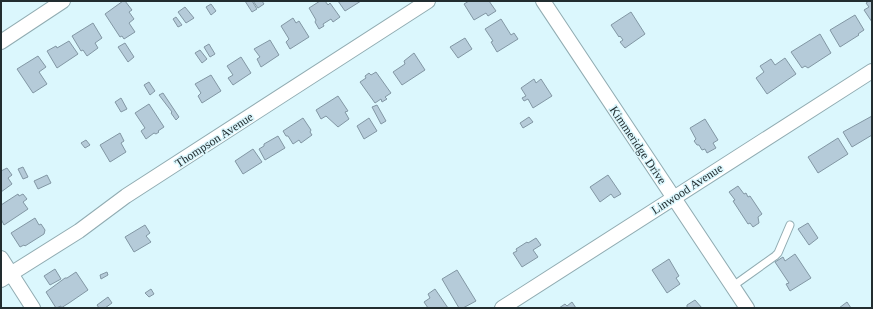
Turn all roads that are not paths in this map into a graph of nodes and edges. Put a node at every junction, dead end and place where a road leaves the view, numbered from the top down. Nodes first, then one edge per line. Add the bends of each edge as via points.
1 (63, 1) edge
2 (428, 1) edge
3 (543, 1) edge
4 (1, 42) edge
5 (872, 71) edge
6 (673, 197) junction
7 (790, 225) dead end
8 (1, 258) edge
9 (6, 277) edge
10 (733, 286) junction
11 (33, 308) edge
12 (502, 308) edge
13 (747, 308) edge

1 - 4 street
2 - 9 street, Thompson Avenue via 126,196 79,231
3 - 6 street, Kimmeridge Drive
5 - 6 street, Linwood Avenue
6 - 10 street, Kimmeridge Drive
6 - 12 street, Linwood Avenue
7 - 10 lane via 778,253
8 - 9 street
9 - 11 street
10 - 13 street, Kimmeridge Drive

